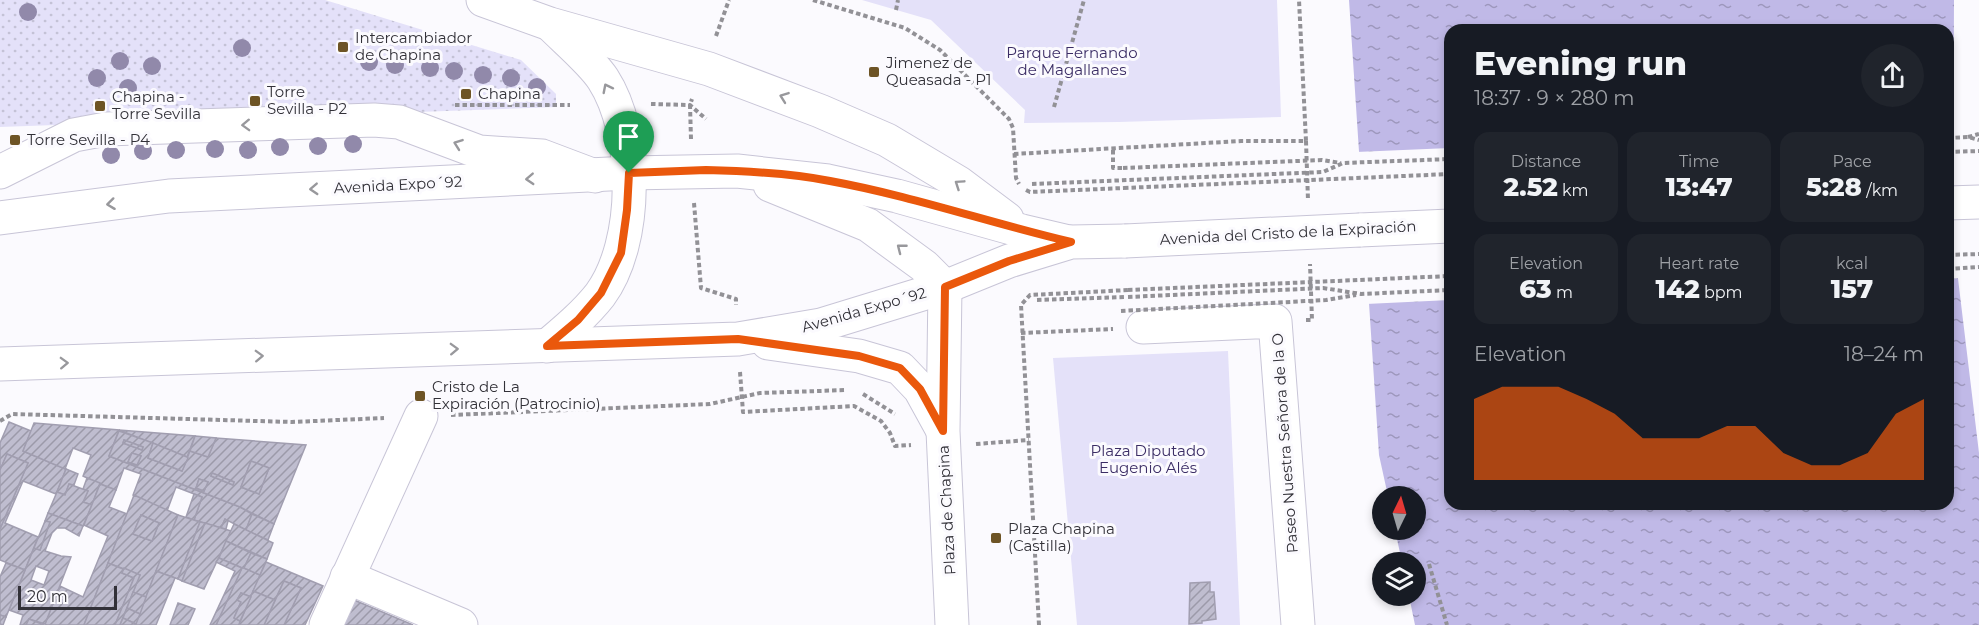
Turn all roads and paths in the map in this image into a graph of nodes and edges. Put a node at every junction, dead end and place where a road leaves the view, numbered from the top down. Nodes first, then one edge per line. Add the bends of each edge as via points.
1 (483, 0) edge
2 (729, 0) edge
3 (813, 0) edge
4 (898, 0) edge
5 (1084, 0) edge
6 (1299, 0) edge
7 (896, 10) dead end
8 (550, 24) junction
9 (715, 38) dead end
10 (647, 104) dead end
11 (690, 105) junction
12 (1054, 107) dead end
13 (706, 119) dead end
14 (1979, 134) edge
15 (690, 137) dead end
16 (1968, 137) junction
17 (1954, 138) edge
18 (1979, 140) edge
19 (1113, 150) junction
20 (1979, 151) edge
21 (1954, 152) edge
22 (1014, 154) junction
23 (1444, 159) edge
24 (1343, 164) junction
25 (736, 171) junction
26 (0, 172) edge
27 (629, 173) junction
28 (1444, 174) edge
29 (595, 176) junction
30 (1032, 184) dead end
31 (1979, 202) edge
32 (1954, 204) edge
33 (694, 209) dead end
34 (0, 218) edge
35 (1444, 226) edge
36 (1022, 231) junction
37 (1071, 242) junction
38 (1979, 254) edge
39 (1954, 255) edge
40 (1979, 267) edge
41 (1954, 269) edge
42 (1444, 276) edge
43 (945, 287) junction
44 (1444, 290) edge
45 (1361, 294) junction
46 (736, 299) dead end
47 (1037, 300) dead end
48 (1132, 319) junction
49 (1021, 333) junction
50 (738, 339) junction
51 (547, 346) junction
52 (2, 366) edge
53 (741, 375) dead end
54 (742, 397) junction
55 (421, 416) junction
56 (899, 420) dead end
57 (0, 421) edge
58 (943, 431) junction
59 (1029, 440) junction
60 (974, 444) dead end
61 (910, 445) dead end
62 (1430, 564) dead end
63 (347, 577) junction
64 (326, 625) edge
65 (461, 625) edge
66 (952, 625) edge
67 (1039, 625) edge
68 (1298, 625) edge
69 (1447, 625) edge

1 - 8 main road
2 - 9 path
3 - 22 path via 905,28 940,50 1009,119
4 - 7 path
5 - 12 path
6 - 19 path via 1306,141 1241,141
27 -> 8 main road via 623,131 602,78
36 -> 8 main road via 959,183 897,146 820,111 709,69
10 - 11 path
11 - 13 path
11 - 15 path
14 - 16 path
16 - 17 path
16 - 18 path
19 - 22 path
19 - 24 path, bridge via 1113,168 1322,160
20 - 21 path
22 - 28 path, bridge via 1020,188 1030,192
23 - 24 path, bridge
24 - 30 path, bridge via 1323,172
25 - 27 main road, Avenida Expo´92
25 - 36 main road, Avenida Expo´92 via 828,181
43 -> 25 main road via 898,245 868,225
29 -> 26 main road via 542,156 479,152 399,122 374,120 106,129 74,135
27 - 29 main road, Avenida Expo´92
27 - 51 main road via 621,253 601,293 578,320
29 -> 34 main road, Avenida Expo´92 via 169,196
31 - 32 main road
33 - 46 path via 701,288
35 - 37 main road, Avenida del Cristo de la Expiración, bridge
36 - 37 main road, Avenida Expo´92
37 - 43 main road, Avenida Expo´92
38 - 39 path
40 - 41 path
42 - 49 path, bridge via 1030,295 1021,304
43 - 50 main road, Avenida Expo´92 via 821,325
43 - 58 main road, Plaza de Chapina
44 - 45 path, bridge
45 - 47 path, bridge via 1323,288
45 - 48 path, bridge
48 - 49 path
48 - 68 main road, Paseo Nuestra Señora de la O via 1275,321
49 - 59 path
50 - 51 main road, Avenida Expo´92
50 - 58 main road via 859,356 900,368 920,389
52 -> 51 main road, Avenida Expo´92
53 - 54 path
54 - 55 path via 710,404
54 - 56 path via 857,390
54 - 61 path via 743,412 854,406 881,421 895,446
55 - 57 path via 292,422 12,414
55 - 63 main road
58 - 66 main road, Plaza de Chapina
59 - 60 path
59 - 67 path
62 - 69 path
63 - 64 main road
63 - 65 main road

